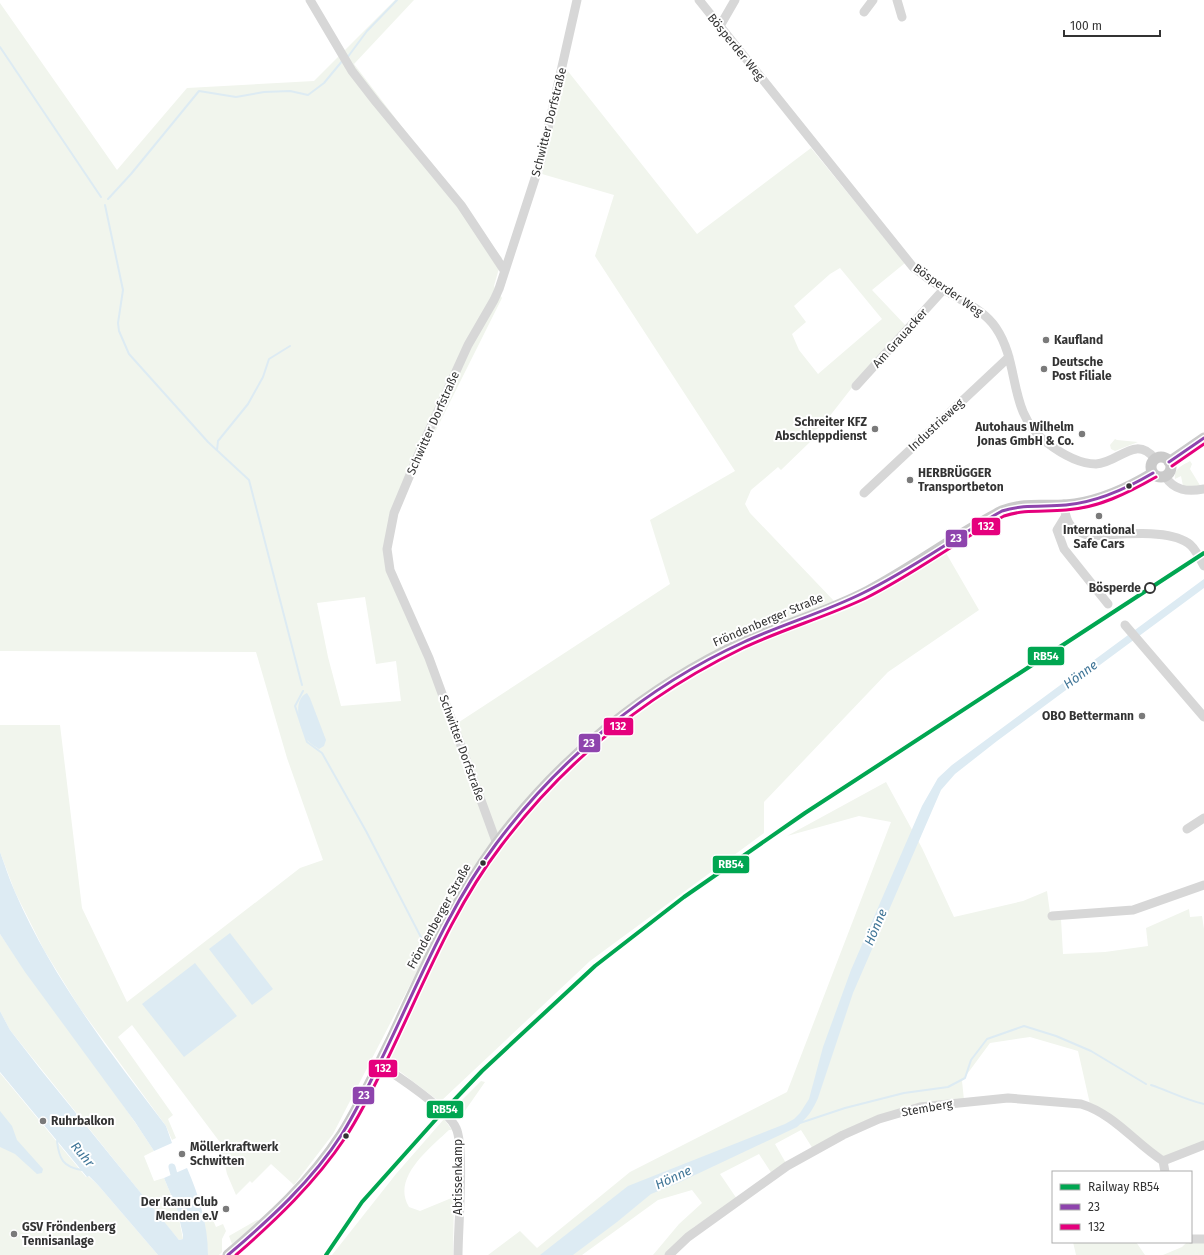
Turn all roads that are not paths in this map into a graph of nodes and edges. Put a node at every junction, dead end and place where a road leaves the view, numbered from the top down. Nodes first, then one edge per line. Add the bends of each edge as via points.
1 (310, 0) edge
2 (577, 0) edge
3 (699, 0) edge
4 (735, 0) edge
5 (874, 0) edge
6 (897, 0) edge
7 (864, 12) dead end
8 (902, 17) dead end
9 (720, 26) junction
10 (504, 270) junction
11 (944, 289) junction
12 (1009, 357) junction
13 (856, 386) dead end
14 (1204, 438) edge
15 (1155, 459) junction
16 (1169, 462) junction
17 (1153, 473) junction
18 (1165, 476) junction
19 (1204, 489) edge
20 (864, 493) dead end
21 (1064, 504) junction
22 (1065, 517) junction
23 (1204, 566) edge
24 (1108, 604) dead end
25 (1127, 628) dead end
26 (1204, 717) edge
27 (1204, 818) edge
28 (1187, 829) dead end
29 (496, 844) junction
30 (1204, 885) edge
31 (1052, 916) dead end
32 (379, 1065) junction
33 (1204, 1145) edge
34 (1163, 1161) junction
35 (1164, 1171) edge
36 (1192, 1239) edge
37 (1204, 1239) edge
38 (228, 1255) edge
39 (458, 1255) edge
40 (669, 1255) edge

1 - 10 street via 345,59 376,102 461,205
2 - 10 street, Schwitter Dorfstraße via 541,160 529,202
3 - 9 street, Bösperder Weg
4 - 9 street
5 - 7 street
6 - 8 street
9 - 11 street, Bösperder Weg via 913,267
10 - 29 street, Schwitter Dorfstraße via 494,300 468,345 396,506 387,549 390,570 429,658
11 - 12 street, Bösperder Weg via 989,319 1000,334
11 - 13 street, Am Grauacker
12 - 15 street, Bösperder Weg via 1025,418 1046,442 1086,463 1109,461 1130,450 1138,449 1146,450
12 - 20 street, Industrieweg
14 - 16 main road
15 - 16 main road via 1164,458
15 - 17 main road via 1151,464
16 - 18 main road via 1170,470
17 - 18 main road via 1158,477
17 - 21 main road, Fröndenberger Straße via 1115,492 1079,503
18 - 19 street via 1170,484 1178,489
21 - 22 street
21 - 29 main road, Fröndenberger Straße via 1024,505 1002,511 865,593 745,642 682,675 635,707 586,746 532,800
22 - 23 street via 1073,528 1090,536 1175,536 1190,544
22 - 24 street via 1057,530 1064,549
25 - 26 street
27 - 28 street
29 - 32 main road, Fröndenberger Straße via 452,916
30 - 31 street via 1133,910
32 - 38 main road, Fröndenberger Straße via 343,1132 310,1178 272,1217
32 - 39 street, Abtissenkamp via 406,1082 456,1126 460,1166
33 - 34 street
34 - 35 street
34 - 40 street, Stemberg via 1115,1122 1091,1107 1080,1104 1008,1098 920,1107 861,1126 807,1154 688,1237
36 - 37 street

